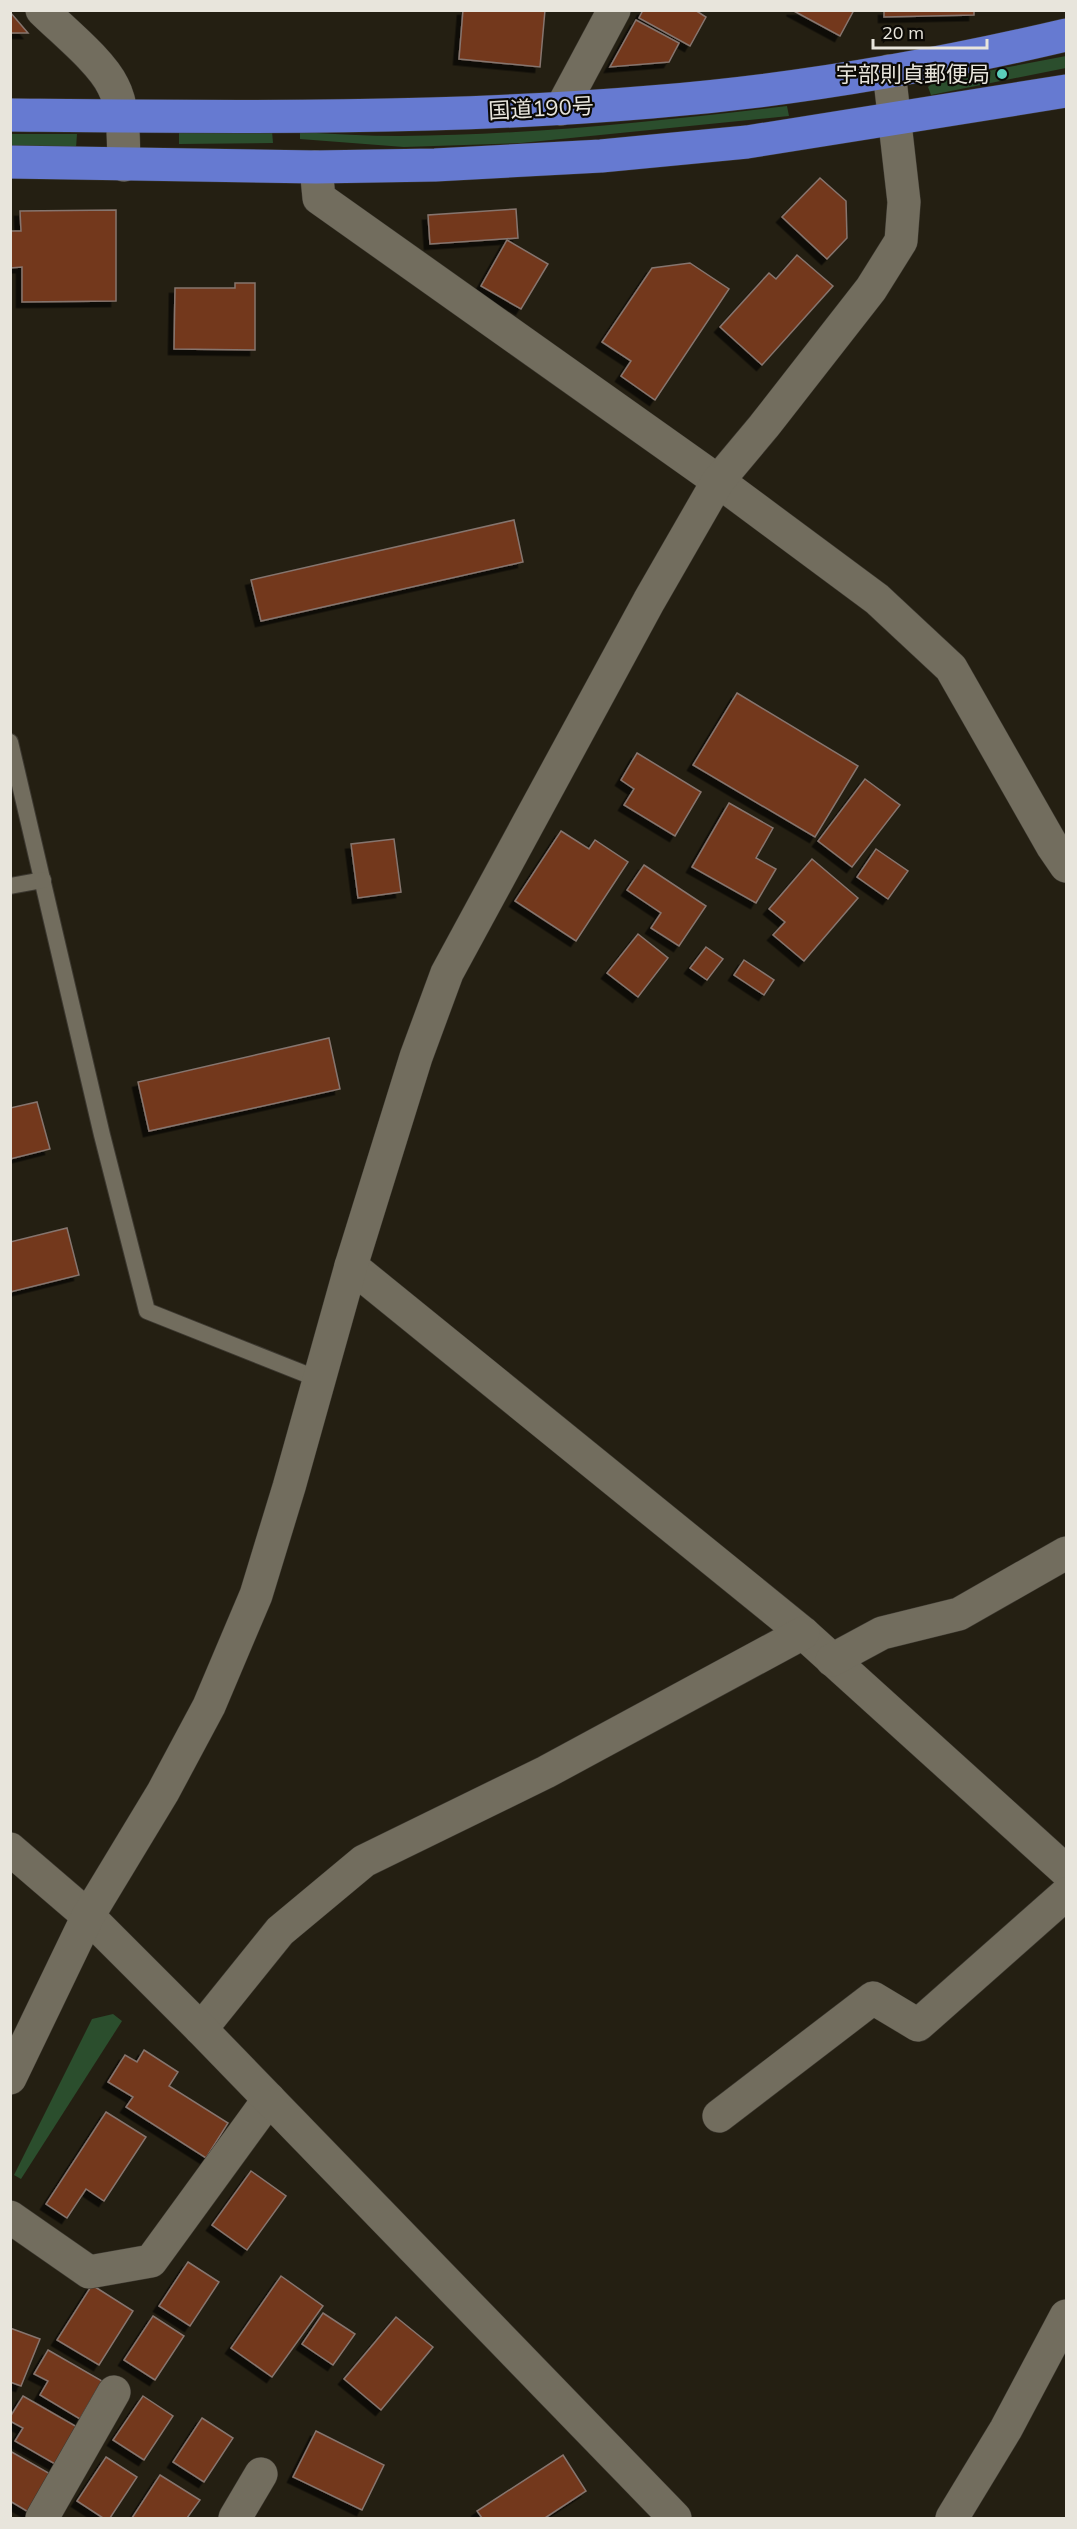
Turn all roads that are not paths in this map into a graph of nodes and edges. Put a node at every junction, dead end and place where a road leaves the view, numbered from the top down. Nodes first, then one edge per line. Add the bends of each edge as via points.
1 (42, 10) edge
2 (614, 10) edge
3 (1066, 35) edge
4 (889, 71) junction
5 (1066, 92) edge
6 (561, 108) junction
7 (10, 115) edge
8 (122, 116) junction
9 (894, 120) junction
10 (10, 162) edge
11 (124, 165) junction
12 (316, 167) junction
13 (718, 482) junction
14 (10, 742) edge
15 (1066, 866) edge
16 (43, 880) junction
17 (10, 886) edge
18 (351, 1266) junction
19 (318, 1379) junction
20 (1066, 1553) edge
21 (803, 1633) junction
22 (832, 1659) junction
23 (10, 1849) edge
24 (1066, 1871) edge
25 (1066, 1894) edge
26 (88, 1916) junction
27 (201, 2029) junction
28 (10, 2078) edge
29 (269, 2099) junction
30 (719, 2116) dead end
31 (10, 2217) edge
32 (1066, 2316) edge
33 (114, 2392) dead end
34 (261, 2474) dead end
35 (42, 2518) edge
36 (235, 2518) edge
37 (675, 2518) edge
38 (952, 2518) edge

1 - 8 street via 114,86
2 - 6 street
3 - 4 highway, 国道190号
4 - 6 highway, 国道190号 via 663,101
4 - 9 street
5 - 9 highway
6 - 8 highway, 国道190号 via 363,115
7 - 8 highway, 国道190号
8 - 11 street
9 - 12 highway via 747,142 601,156
9 - 13 street via 904,202 902,241 871,289
10 - 11 highway
11 - 12 highway
12 - 13 street via 319,198
13 - 15 street via 877,599 951,668
13 - 18 street via 447,972 416,1057
14 - 16 lane
16 - 17 lane
16 - 19 lane via 147,1311
18 - 19 street
18 - 21 street
19 - 26 street via 256,1595 213,1696 163,1792
20 - 22 street via 959,1614 882,1633
21 - 22 street
21 - 27 street via 546,1772 364,1861 280,1931
22 - 24 street
23 - 26 street
25 - 30 street via 918,2025 873,1998
26 - 27 street
26 - 28 street
27 - 29 street
29 - 31 street via 151,2261 89,2272
29 - 37 street
32 - 38 street via 1006,2429
33 - 35 street
34 - 36 street

